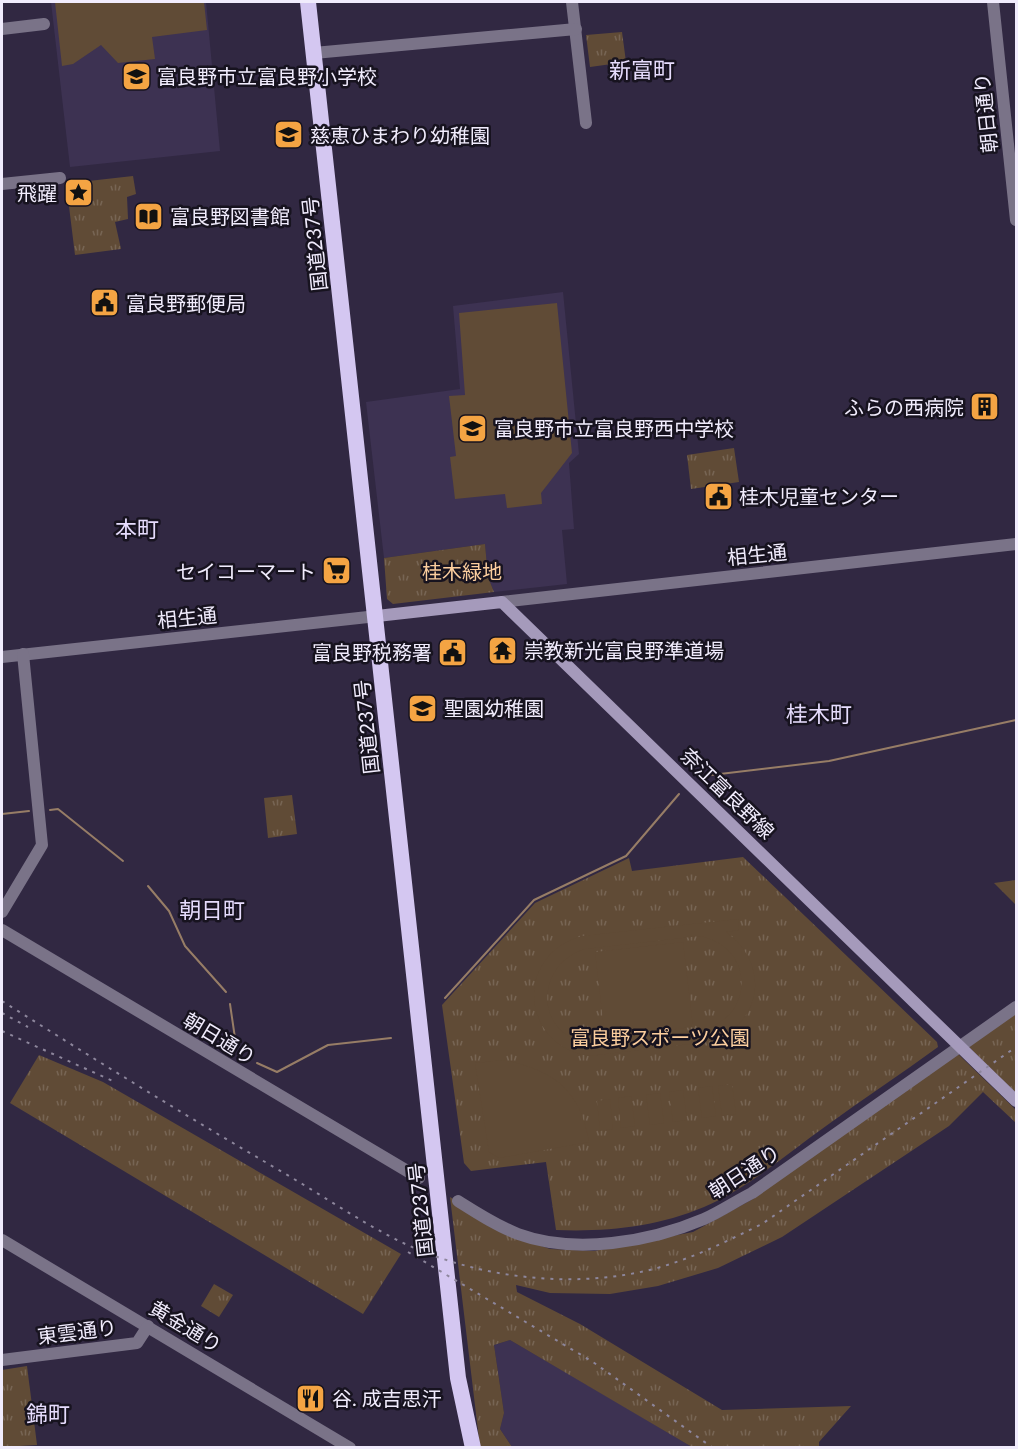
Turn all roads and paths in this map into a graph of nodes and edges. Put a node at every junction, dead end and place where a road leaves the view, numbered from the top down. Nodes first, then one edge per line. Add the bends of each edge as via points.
1 (308, 2) edge
2 (572, 2) edge
3 (993, 2) edge
4 (44, 24) dead end
5 (2, 29) edge
6 (576, 29) junction
7 (314, 53) junction
8 (585, 123) dead end
9 (60, 178) dead end
10 (2, 184) edge
11 (1017, 220) edge
12 (1017, 544) edge
13 (501, 602) junction
14 (376, 616) junction
15 (23, 654) junction
16 (2, 657) edge
17 (2, 912) edge
18 (2, 930) edge
19 (1017, 1007) edge
20 (960, 1047) junction
21 (1017, 1101) edge
22 (419, 1178) dead end
23 (458, 1201) dead end
24 (2, 1239) edge
25 (148, 1326) junction
26 (2, 1360) edge
27 (350, 1448) edge
28 (473, 1448) edge

1 - 7 highway, 国道237号
2 - 6 street
3 - 11 street, 朝日通り
4 - 5 street
6 - 7 street
6 - 8 street
7 - 14 highway, 国道237号
9 - 10 street
12 - 13 street, 相生通
13 - 14 main road
13 - 20 main road, 奈江富良野線
14 - 15 street, 相生通
14 - 28 highway, 国道237号 via 458,1378
15 - 16 street, 相生通
15 - 17 street via 42,845
18 - 22 street, 朝日通り
19 - 20 street, 朝日通り
20 - 21 main road, 奈江富良野線
20 - 23 street, 朝日通り via 752,1193 684,1227 640,1238 560,1242 519,1234
24 - 25 street, 黄金通り
25 - 26 street, 東雲通り via 137,1343
25 - 27 street, 黄金通り

